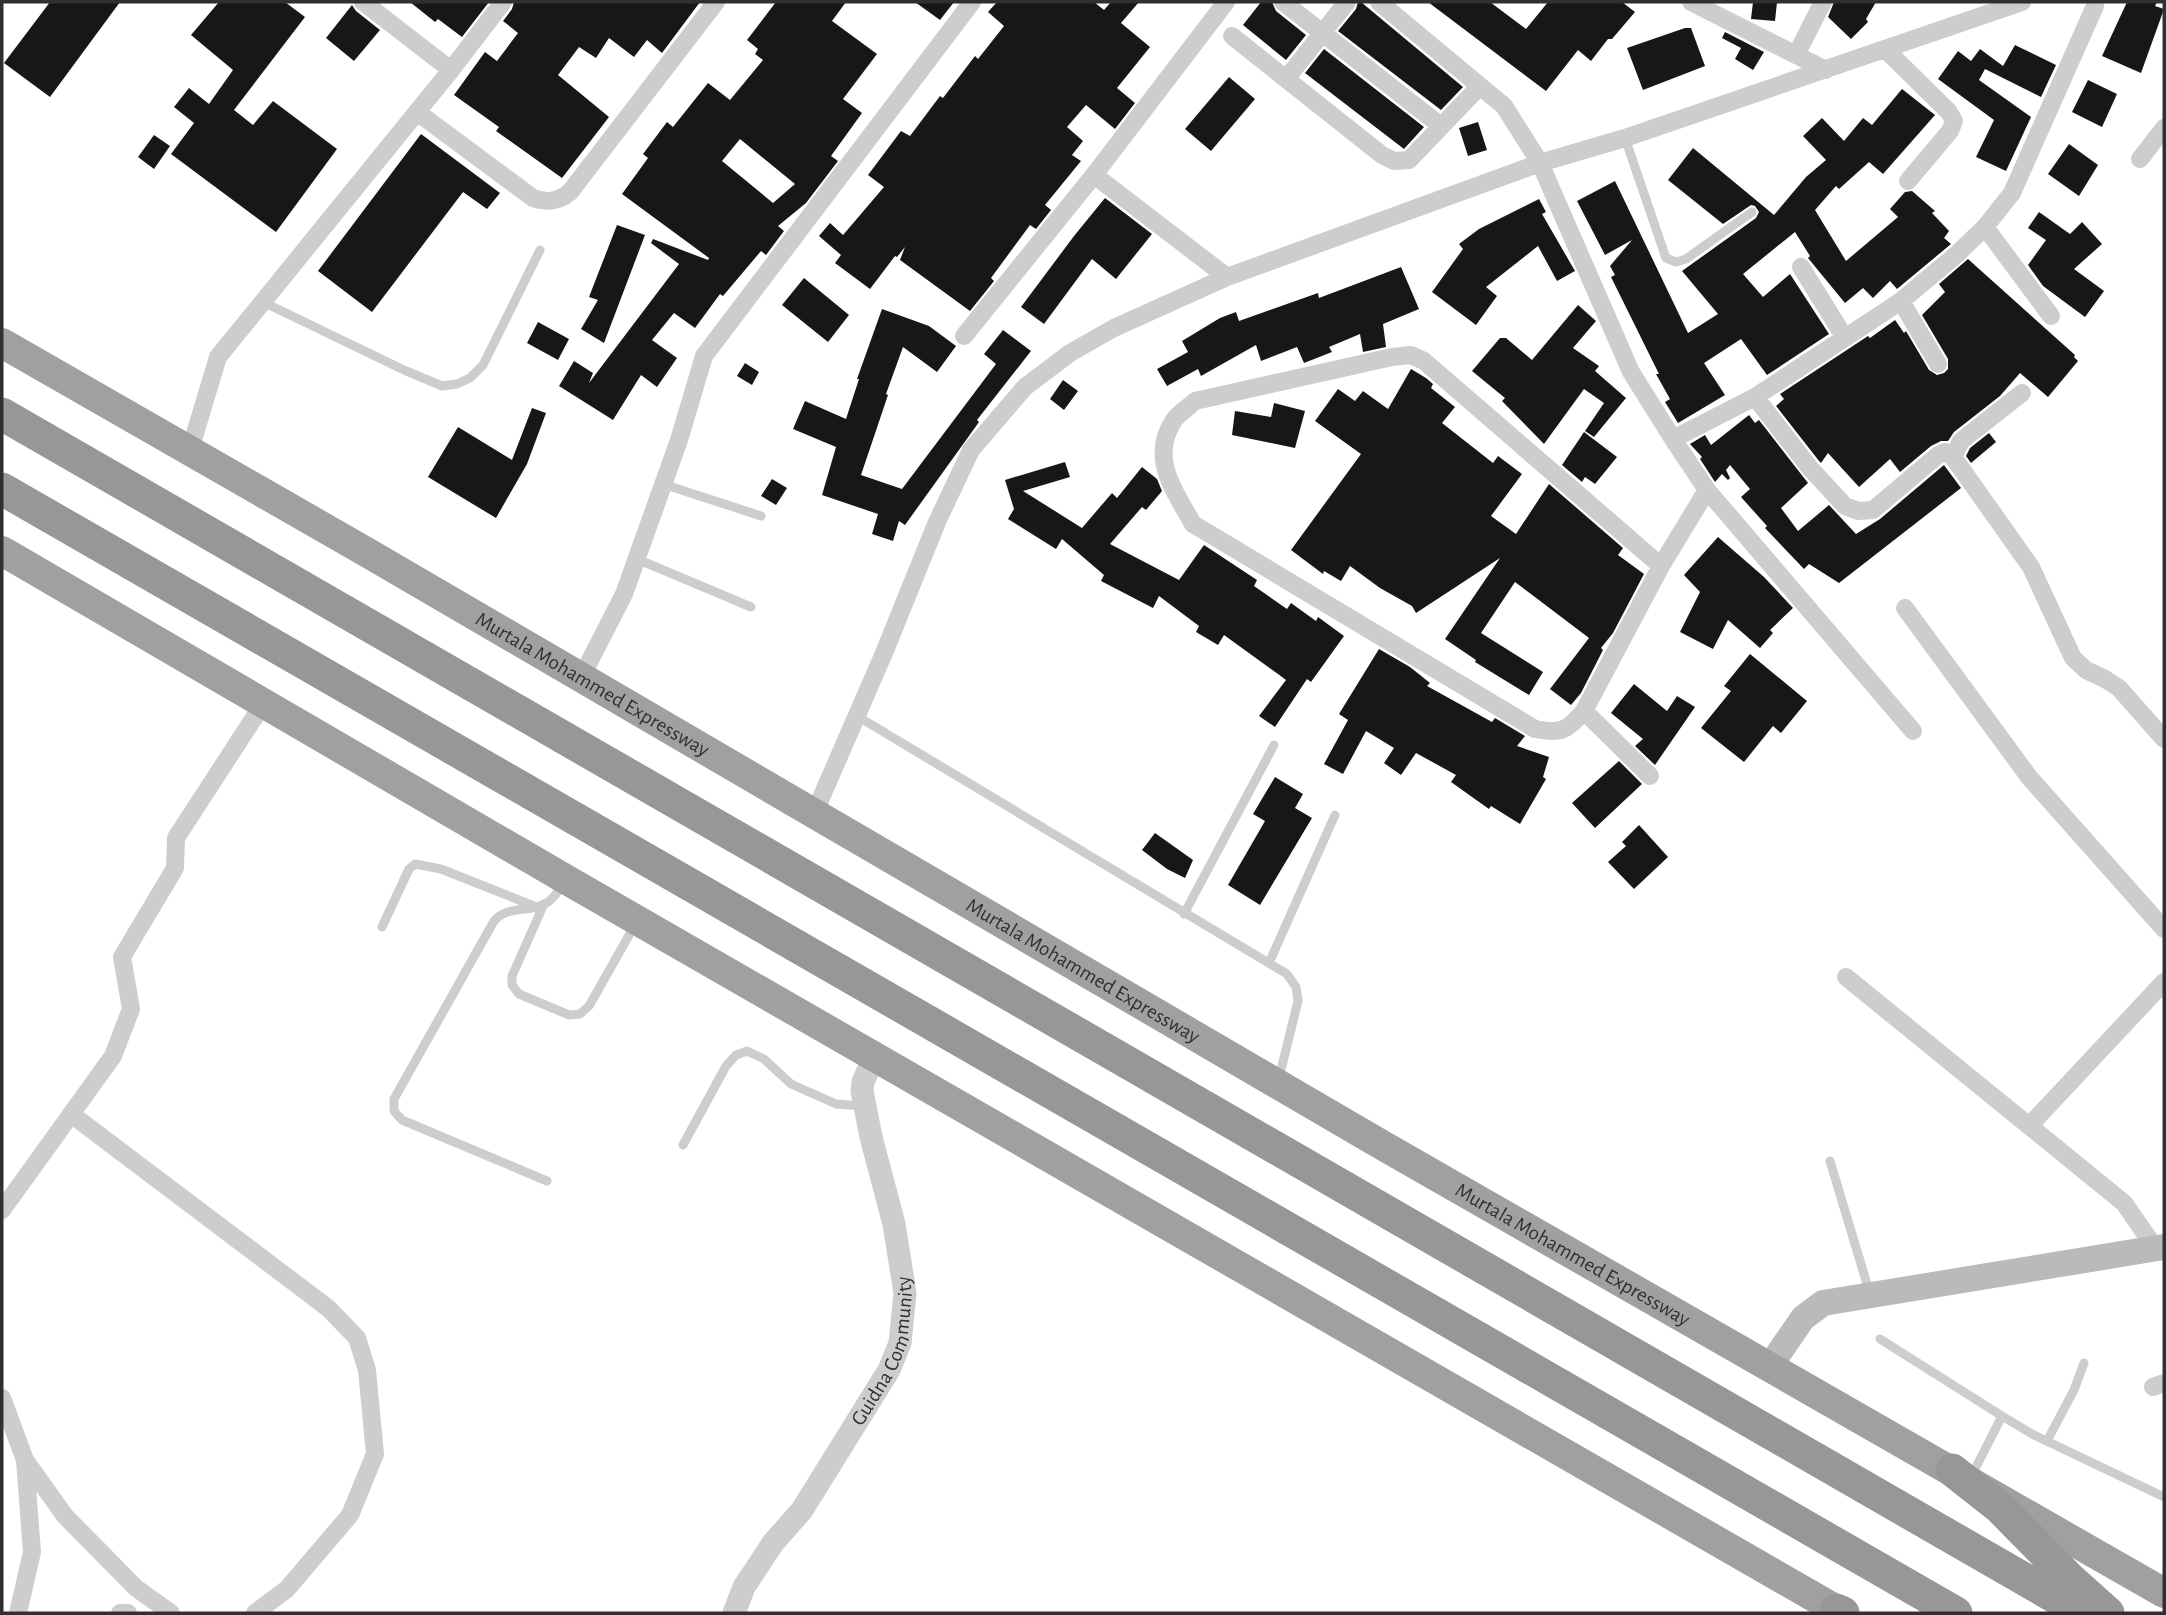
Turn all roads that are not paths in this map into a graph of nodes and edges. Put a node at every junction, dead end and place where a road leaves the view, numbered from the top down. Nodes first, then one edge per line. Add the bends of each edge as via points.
1 (363, 2) edge
2 (503, 2) edge
3 (716, 2) edge
4 (972, 2) edge
5 (1226, 2) edge
6 (1283, 2) edge
7 (1347, 2) edge
8 (1379, 2) edge
9 (1691, 2) edge
10 (1824, 2) edge
11 (2022, 2) edge
12 (2095, 2) edge
13 (1322, 34) junction
14 (1232, 36) dead end
15 (1885, 50) junction
16 (1797, 53) junction
17 (451, 70) junction
18 (1826, 70) junction
19 (1286, 79) junction
20 (1480, 86) junction
21 (417, 112) junction
22 (1441, 126) junction
23 (2164, 128) edge
24 (1625, 138) junction
25 (2140, 159) dead end
26 (1539, 163) junction
27 (1094, 175) junction
28 (1908, 181) dead end
29 (1752, 212) dead end
30 (1985, 227) junction
31 (540, 250) dead end
32 (1801, 267) dead end
33 (1227, 277) junction
34 (1900, 301) junction
35 (262, 302) junction
36 (2051, 316) dead end
37 (964, 336) dead end
38 (1845, 338) junction
39 (2, 343) edge
40 (1938, 364) dead end
41 (2022, 393) dead end
42 (1755, 397) junction
43 (2, 414) edge
44 (1673, 439) junction
45 (190, 450) junction
46 (1953, 457) junction
47 (663, 484) junction
48 (2, 489) edge
49 (1707, 490) junction
50 (761, 516) dead end
51 (2, 551) edge
52 (637, 559) junction
53 (1661, 566) junction
54 (751, 607) dead end
55 (1905, 608) dead end
56 (582, 678) junction
57 (263, 704) junction
58 (1584, 711) junction
59 (857, 716) junction
60 (1913, 732) dead end
61 (2164, 739) edge
62 (1274, 746) dead end
63 (1650, 776) dead end
64 (814, 814) junction
65 (1335, 815) dead end
66 (567, 880) junction
67 (540, 905) junction
68 (1184, 914) junction
69 (2161, 920) edge
70 (638, 921) junction
71 (382, 927) dead end
72 (1269, 963) junction
73 (1846, 977) dead end
74 (2164, 982) edge
75 (874, 1057) junction
76 (1278, 1084) junction
77 (865, 1106) junction
78 (71, 1114) junction
79 (2029, 1126) junction
80 (683, 1145) dead end
81 (1830, 1161) dead end
82 (547, 1181) dead end
83 (2, 1210) edge
84 (2160, 1248) edge
85 (1871, 1296) junction
86 (1880, 1339) dead end
87 (2084, 1363) dead end
88 (1770, 1366) junction
89 (2, 1398) edge
90 (2003, 1416) junction
91 (2, 1420) edge
92 (17, 1437) junction
93 (2047, 1441) junction
94 (25, 1460) junction
95 (1961, 1475) junction
96 (2164, 1497) edge
97 (2164, 1593) edge
98 (1840, 1612) edge
99 (18, 1613) edge
100 (120, 1613) edge
101 (128, 1613) edge
102 (171, 1613) edge
103 (255, 1613) edge
104 (734, 1613) edge
105 (1956, 1613) edge
106 (2083, 1613) edge
107 (2108, 1613) edge

1 - 17 street
2 - 17 street
3 - 21 street via 562,198 544,202 533,198
4 - 47 street via 704,356
5 - 27 street
6 - 13 street
7 - 13 street
8 - 20 street
9 - 16 street
10 - 16 street
11 - 15 street
12 - 30 street via 2012,193
13 - 19 street
13 - 22 street
14 - 19 street
15 - 18 street
15 - 28 street via 1954,121
16 - 18 street
17 - 21 street
18 - 24 street
19 - 22 street via 1394,161 1409,160
20 - 22 street
20 - 26 street via 1504,106
21 - 35 street
23 - 25 street
24 - 26 street
24 - 29 lane via 1666,258 1686,259
26 - 33 street
26 - 44 street via 1631,372
27 - 33 street
27 - 37 street
30 - 34 street
30 - 36 street
31 - 35 lane via 483,365 457,384 442,386
32 - 38 street
33 - 59 street via 1070,353 1025,387 971,450
34 - 38 street
34 - 40 street
35 - 45 street via 218,357
38 - 42 street
39 - 45 highway, Murtala Mohammed Expressway
41 - 46 street via 1961,441
42 - 44 street
42 - 46 street via 1810,468 1845,506 1858,511 1873,510 1938,455 1945,452
43 - 106 highway
44 - 49 street
45 - 56 highway, Murtala Mohammed Expressway
46 - 61 street via 2031,567 2073,658 2119,688
47 - 50 lane
47 - 52 street
48 - 105 highway
49 - 53 street
49 - 60 street
51 - 57 highway
52 - 54 lane
52 - 56 street
53 - 58 street
53 - 58 street via 1424,361 1410,355 1195,401 1175,419 1164,443 1164,467 1193,524 1535,729 1556,733
55 - 69 street via 2029,777
56 - 64 highway, Murtala Mohammed Expressway
57 - 66 highway
57 - 78 street via 176,838 175,868 122,957 131,1009 113,1056
58 - 63 street
59 - 64 street
59 - 68 lane
62 - 68 lane
64 - 76 highway, Murtala Mohammed Expressway
65 - 72 lane
66 - 67 lane via 550,901
66 - 70 highway
67 - 70 lane via 512,985 519,994 569,1016 589,1006
67 - 71 lane via 415,864
67 - 82 lane via 509,910 494,921 394,1100 394,1111 402,1120
68 - 72 lane
70 - 75 highway
72 - 76 lane via 1287,974 1296,987 1297,1001
73 - 79 street
74 - 79 street
75 - 77 street, Guidna Community via 863,1082
75 - 98 highway
76 - 88 highway, Murtala Mohammed Expressway
77 - 80 lane via 836,1104 791,1084 764,1059 747,1051 726,1066
77 - 104 street, Guidna Community via 894,1224 905,1293 900,1343 889,1370 803,1510 744,1587
78 - 83 street
78 - 103 street via 328,1308 357,1338 367,1370 375,1454 350,1515 286,1589
79 - 84 street via 2124,1203
81 - 85 lane
84 - 85 main road
85 - 88 main road via 1823,1303 1803,1318
86 - 90 lane
87 - 93 lane
88 - 95 highway, Murtala Mohammed Expressway
89 - 92 street
90 - 93 lane
90 - 95 lane
91 - 92 street
92 - 94 street
93 - 96 lane
94 - 99 street via 32,1552
94 - 102 street via 65,1516 136,1588
95 - 97 highway, Murtala Mohammed Expressway
95 - 107 highway
100 - 101 street

